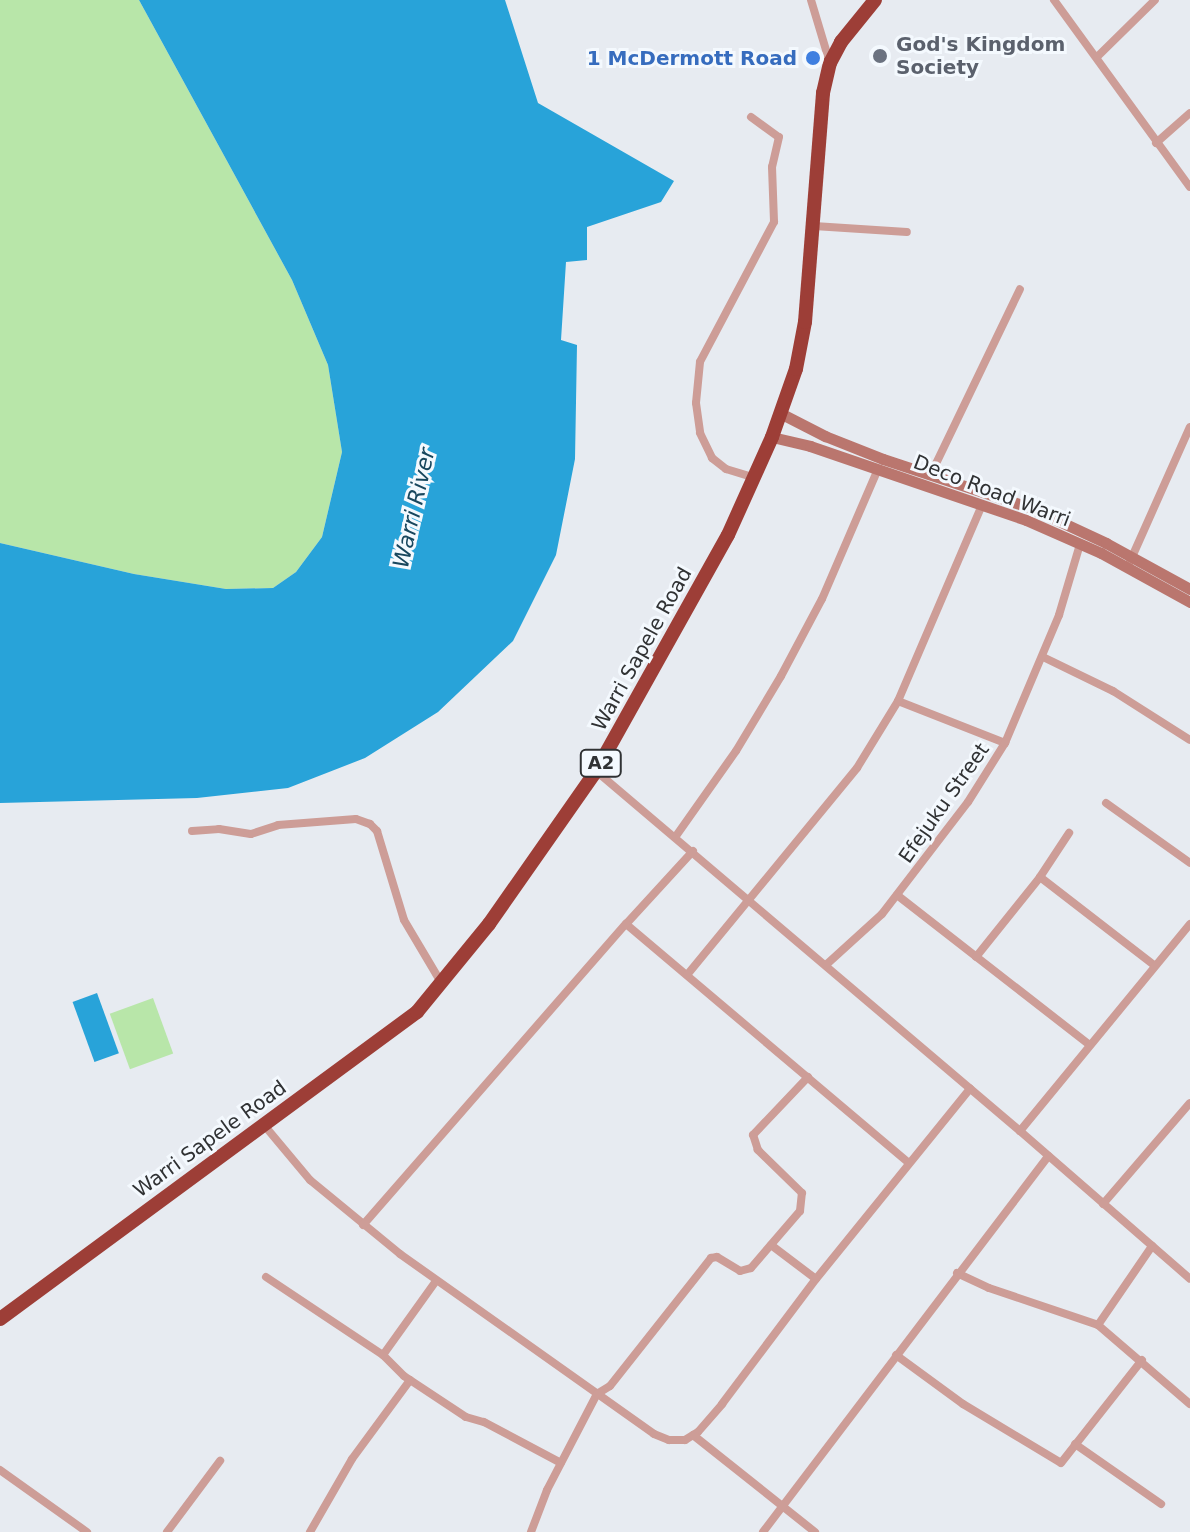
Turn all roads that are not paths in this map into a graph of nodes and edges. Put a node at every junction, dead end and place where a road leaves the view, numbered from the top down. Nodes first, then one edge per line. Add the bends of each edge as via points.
1 (811, 0) edge
2 (875, 0) edge
3 (1054, 0) edge
4 (1155, 0) edge
5 (1097, 57) junction
6 (830, 63) junction
7 (1190, 113) edge
8 (751, 117) dead end
9 (1156, 143) junction
10 (1190, 187) edge
11 (814, 226) junction
12 (907, 232) dead end
13 (1020, 289) dead end
14 (780, 413) junction
15 (1190, 427) edge
16 (772, 437) junction
17 (878, 469) junction
18 (931, 474) junction
19 (752, 477) junction
20 (982, 505) junction
21 (1080, 544) junction
22 (1130, 561) junction
23 (1190, 589) edge
24 (1190, 602) edge
25 (1043, 657) junction
26 (898, 701) junction
27 (1190, 740) edge
28 (1005, 743) junction
29 (596, 771) junction
30 (1106, 803) dead end
31 (192, 831) dead end
32 (1069, 833) dead end
33 (676, 836) junction
34 (693, 851) junction
35 (1190, 863) edge
36 (1040, 877) junction
37 (897, 895) junction
38 (750, 899) junction
39 (626, 924) junction
40 (1189, 927) edge
41 (976, 957) junction
42 (827, 964) junction
43 (1155, 966) junction
44 (687, 975) junction
45 (443, 984) junction
46 (1090, 1045) junction
47 (808, 1077) junction
48 (970, 1089) junction
49 (1190, 1103) edge
50 (264, 1125) junction
51 (1020, 1131) junction
52 (1048, 1156) junction
53 (909, 1163) junction
54 (1103, 1204) junction
55 (363, 1225) junction
56 (771, 1245) junction
57 (1152, 1246) junction
58 (957, 1273) junction
59 (266, 1277) dead end
60 (816, 1279) junction
61 (1190, 1279) edge
62 (436, 1281) junction
63 (0, 1319) edge
64 (1098, 1325) junction
65 (383, 1355) junction
66 (896, 1355) junction
67 (1142, 1360) junction
68 (410, 1380) junction
69 (597, 1394) junction
70 (1190, 1404) edge
71 (693, 1435) junction
72 (1075, 1444) junction
73 (220, 1461) dead end
74 (561, 1463) junction
75 (0, 1470) edge
76 (1161, 1504) dead end
77 (782, 1506) junction
78 (171, 1530) edge
79 (87, 1532) edge
80 (310, 1532) edge
81 (531, 1532) edge
82 (763, 1532) edge
83 (815, 1532) edge

1 - 6 street
2 - 6 highway, Warri Sapele Road / A2
3 - 5 street
4 - 5 street
5 - 9 street
6 - 11 highway, Warri Sapele Road / A2 via 823,93
7 - 9 street
8 - 19 street via 779,137 772,167 774,222 700,362 696,403 700,433 712,458
9 - 10 street
11 - 12 street
11 - 14 highway, Warri Sapele Road / A2 via 805,322
13 - 18 street
14 - 16 highway, Warri Sapele Road / A2
14 - 18 main road, Deco Road Warri via 825,436
15 - 22 street
16 - 17 main road, Deco Road Warri
16 - 19 highway, Warri Sapele Road / A2
17 - 20 main road, Deco Road Warri
17 - 33 street via 822,599 781,676
18 - 22 main road, Deco Road Warri via 1031,508
19 - 29 highway, Warri Sapele Road / A2 via 728,535
20 - 21 main road, Deco Road Warri
20 - 26 street
21 - 22 main road, Deco Road Warri
21 - 25 street, Efejuku Street
22 - 23 main road, Deco Road Warri
22 - 24 main road, Deco Road Warri
25 - 27 street via 1113,691
25 - 28 street, Efejuku Street
26 - 28 street
26 - 38 street via 857,768
28 - 37 street, Efejuku Street via 968,802
29 - 33 street
29 - 45 highway, Warri Sapele Road / A2
30 - 35 street
31 - 45 street via 251,834 278,825 356,819 370,824 377,831 404,920
32 - 36 street
33 - 34 street
34 - 38 street
34 - 39 street
36 - 41 street
36 - 43 street
37 - 41 street
37 - 42 street, Efejuku Street
38 - 42 street
38 - 44 street
39 - 44 street
39 - 55 street
40 - 43 street
41 - 46 street
42 - 48 street
43 - 46 street
44 - 47 street
45 - 50 highway, Warri Sapele Road / A2 via 417,1012
46 - 51 street
47 - 53 street
47 - 56 street via 753,1135 758,1150 802,1193 800,1211
48 - 51 street
48 - 53 street
49 - 54 street
50 - 55 street via 310,1180
50 - 63 highway, Warri Sapele Road / A2
51 - 52 street
52 - 54 street
52 - 58 street
53 - 60 street
54 - 57 street
55 - 62 street
56 - 60 street
56 - 69 street via 751,1268 740,1271 711,1258 610,1386
57 - 61 street
57 - 64 street
58 - 64 street
58 - 66 street
59 - 65 street
60 - 71 street
62 - 65 street
62 - 69 street
64 - 67 street
65 - 68 street
66 - 72 street via 1054,1461 1064,1461
66 - 77 street
67 - 70 street
67 - 72 street
68 - 74 street via 466,1417
68 - 80 street via 352,1459
69 - 71 street via 654,1434 669,1440
69 - 74 street
71 - 77 street
72 - 76 street
73 - 78 street
74 - 81 street
75 - 79 street
77 - 82 street
77 - 83 street

